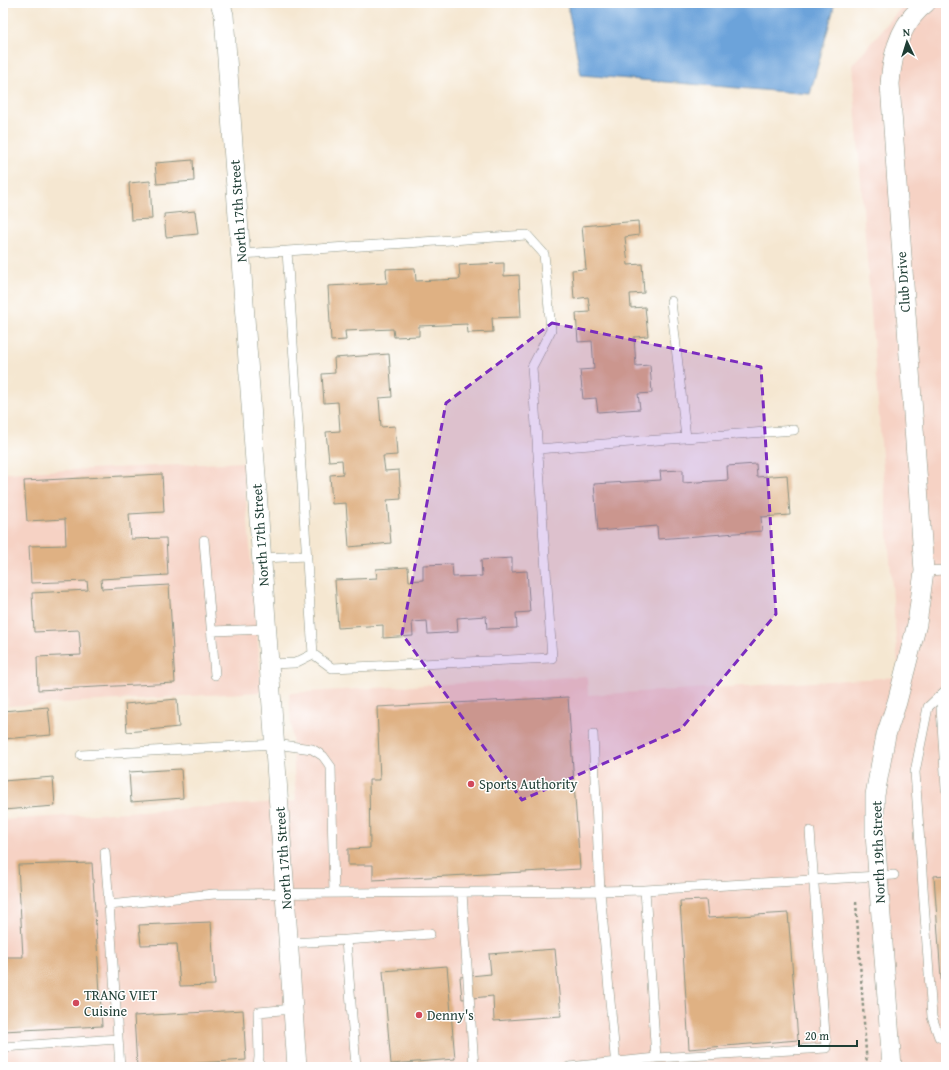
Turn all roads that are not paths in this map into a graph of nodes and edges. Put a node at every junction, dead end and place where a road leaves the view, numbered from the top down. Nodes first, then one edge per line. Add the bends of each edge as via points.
1 (220, 3) edge
2 (926, 3) edge
3 (287, 251) junction
4 (241, 254) junction
5 (671, 301) dead end
6 (794, 430) dead end
7 (686, 438) junction
8 (537, 450) junction
9 (204, 540) dead end
10 (307, 556) junction
11 (262, 558) junction
12 (946, 570) edge
13 (924, 571) junction
14 (267, 629) junction
15 (212, 631) junction
16 (314, 654) junction
17 (269, 664) junction
18 (215, 675) dead end
19 (946, 690) edge
20 (946, 695) edge
21 (593, 734) dead end
22 (275, 744) junction
23 (81, 755) dead end
24 (946, 789) edge
25 (810, 831) dead end
26 (105, 852) dead end
27 (886, 875) junction
28 (814, 879) junction
29 (645, 890) junction
30 (600, 891) junction
31 (285, 893) junction
32 (334, 893) junction
33 (462, 893) junction
34 (109, 904) junction
35 (430, 934) dead end
36 (346, 940) junction
37 (289, 944) junction
38 (293, 1009) junction
39 (118, 1039) junction
40 (946, 1040) edge
41 (3, 1047) edge
42 (656, 1058) junction
43 (615, 1065) edge
44 (120, 1067) edge
45 (258, 1067) edge
46 (298, 1067) edge
47 (356, 1067) edge
48 (474, 1067) edge
49 (569, 1067) edge
50 (892, 1067) edge

1 - 4 street, North 17th Street via 224,15
2 - 13 street, Club Drive via 910,19 902,33 895,49 890,84
3 - 4 lane
3 - 8 lane via 527,235 544,254 552,330 532,367
3 - 10 lane
4 - 11 street, North 17th Street
5 - 7 lane
6 - 7 lane
7 - 8 lane
8 - 16 lane via 552,658 332,668
9 - 15 lane
10 - 11 lane
10 - 16 lane
11 - 14 street, North 17th Street
12 - 13 lane
13 - 27 street, North 19th Street via 917,624 886,735 875,796 875,834
14 - 15 lane
14 - 17 street, North 17th Street
15 - 18 lane
16 - 17 lane via 295,663
17 - 22 street, North 17th Street
19 - 40 lane via 928,707 915,772 932,1017 940,1037
20 - 24 lane via 941,707
21 - 30 lane
22 - 23 lane
22 - 31 street, North 17th Street
22 - 32 lane via 312,749 323,756 331,767
25 - 28 lane
26 - 34 lane
27 - 28 lane
27 - 50 street, North 19th Street
28 - 29 lane
28 - 42 lane via 826,1048
29 - 30 lane
29 - 42 lane
30 - 33 lane
30 - 43 lane
31 - 32 lane
31 - 34 lane via 214,894
31 - 37 street, North 17th Street
32 - 33 lane
33 - 48 lane
34 - 39 lane
35 - 36 lane
36 - 37 lane
36 - 47 lane
37 - 38 street, North 17th Street
38 - 45 lane via 258,1012
38 - 46 street, North 17th Street
39 - 41 lane
39 - 44 lane
42 - 43 lane
43 - 49 lane

